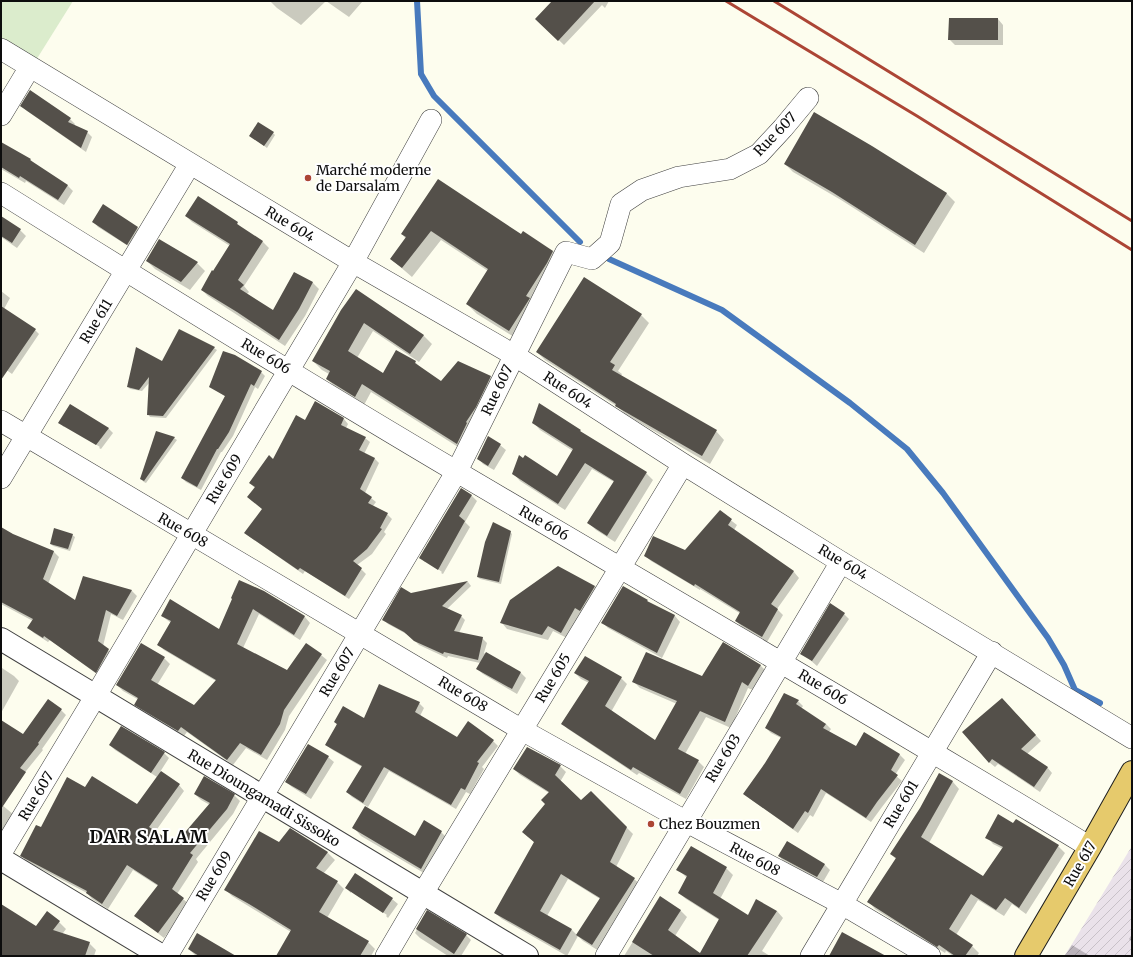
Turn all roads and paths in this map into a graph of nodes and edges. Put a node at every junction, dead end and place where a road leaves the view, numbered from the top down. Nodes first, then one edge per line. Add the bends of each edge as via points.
1 (1, 49) edge
2 (30, 67) junction
3 (808, 98) dead end
4 (1, 115) edge
5 (431, 120) dead end
6 (190, 164) junction
7 (1, 193) edge
8 (353, 262) junction
9 (126, 271) junction
10 (514, 355) junction
11 (289, 370) junction
12 (1, 421) edge
13 (26, 437) junction
14 (683, 464) junction
15 (456, 471) junction
16 (1, 478) edge
17 (192, 534) junction
18 (841, 562) junction
19 (620, 568) junction
20 (360, 633) junction
21 (1, 639) edge
22 (992, 652) junction
23 (780, 662) junction
24 (95, 697) junction
25 (522, 730) junction
26 (1132, 738) edge
27 (933, 752) junction
28 (1132, 772) edge
29 (262, 797) junction
30 (685, 821) junction
31 (1090, 847) junction
32 (1, 853) edge
33 (1, 859) edge
34 (423, 893) junction
35 (842, 904) junction
36 (162, 956) edge
37 (166, 956) edge
38 (386, 956) edge
39 (527, 956) edge
40 (606, 956) edge
41 (811, 956) edge
42 (930, 956) edge
43 (1026, 956) edge

1 - 2 street, Rue 604
2 - 4 street
2 - 6 street, Rue 604
3 - 10 street, Rue 607 via 759,154 730,169 679,177 642,190 620,204 610,243 592,259 566,252
5 - 8 street, Rue 609
6 - 8 street, Rue 604
6 - 9 street, Rue 611
7 - 9 street, Rue 606
8 - 10 street, Rue 604
8 - 11 street, Rue 609
9 - 11 street, Rue 606
9 - 13 street, Rue 611
10 - 14 street, Rue 604
10 - 15 street, Rue 607
11 - 15 street, Rue 606
11 - 17 street, Rue 609
12 - 13 street, Rue 608
13 - 16 street, Rue 611
13 - 17 street, Rue 608
14 - 18 street, Rue 604
14 - 19 street, Rue 605
15 - 19 street, Rue 606
15 - 20 street, Rue 607
17 - 20 street, Rue 608
17 - 24 street, Rue 609
18 - 22 street, Rue 604
18 - 23 street, Rue 603
19 - 23 street, Rue 606
19 - 25 street, Rue 605
20 - 25 street, Rue 608
20 - 29 street, Rue 607
21 - 24 street, Rue Dioungamadi Sissoko
22 - 26 street, Rue 604
22 - 27 street, Rue 601
23 - 27 street, Rue 606
23 - 30 street, Rue 603
24 - 29 street, Rue Dioungamadi Sissoko
24 - 32 street, Rue 607
25 - 30 street, Rue 608
25 - 34 street, Rue 605
27 - 31 street, Rue 606
27 - 35 street, Rue 601
28 - 31 highway, Rue 617
29 - 34 street, Rue Dioungamadi Sissoko
29 - 37 street, Rue 609
30 - 35 street, Rue 608
30 - 40 street, Rue 603
31 - 43 highway, Rue 617
33 - 36 street
34 - 38 street
34 - 39 street, Rue Dioungamadi Sissoko
35 - 41 street, Rue 601
35 - 42 street, Rue 608

